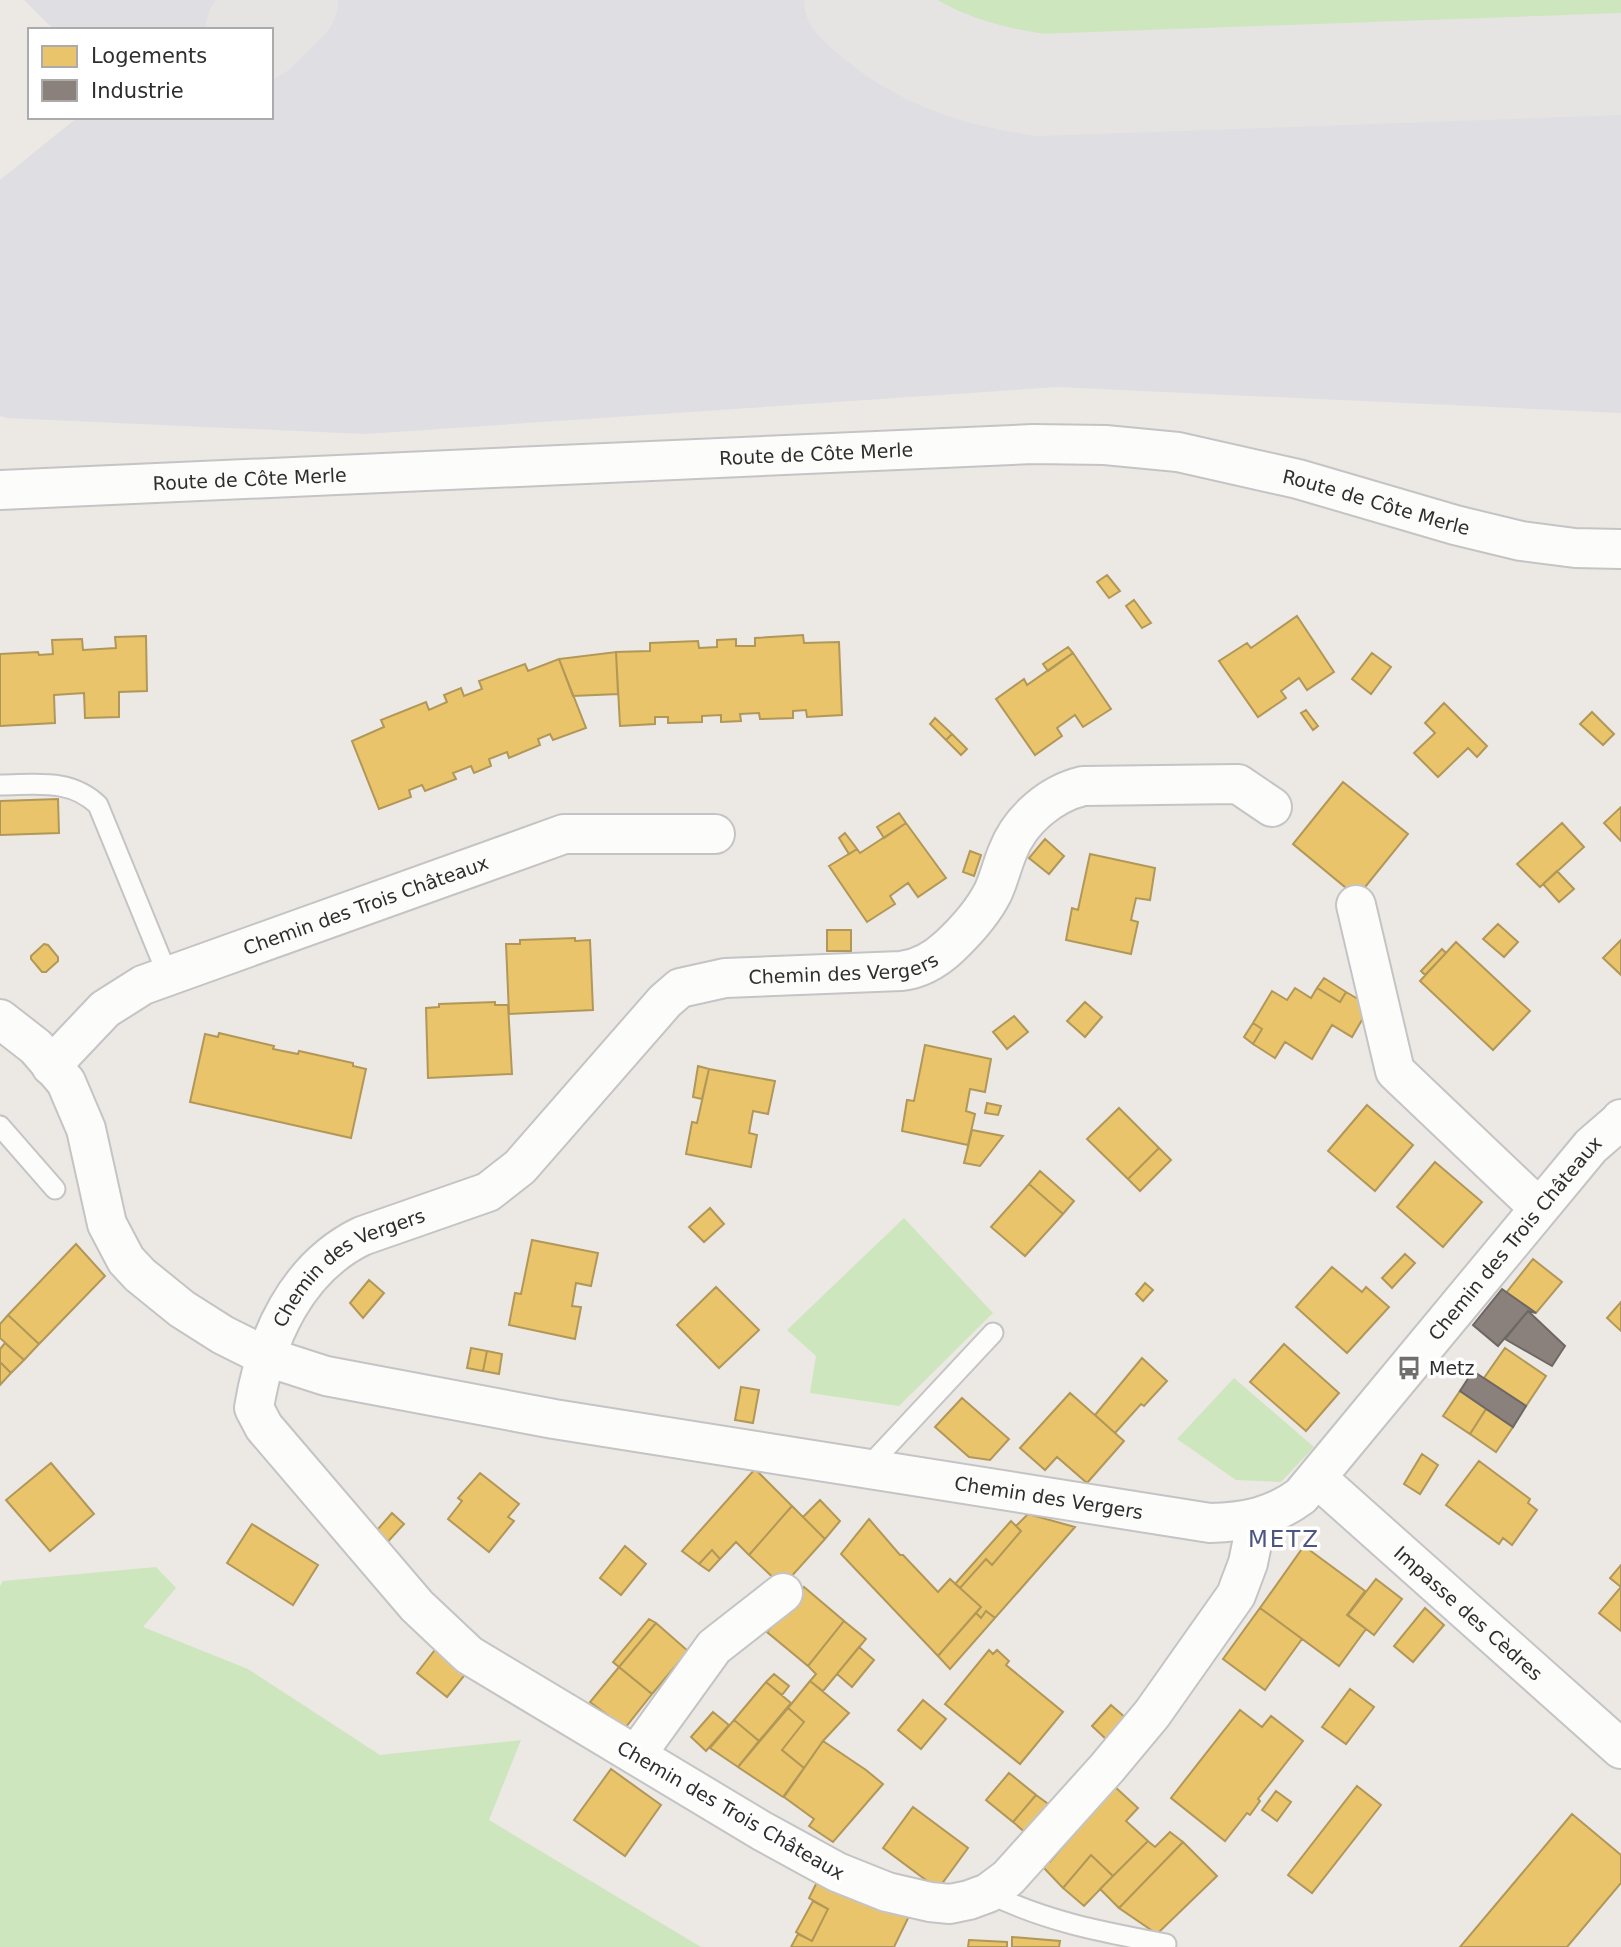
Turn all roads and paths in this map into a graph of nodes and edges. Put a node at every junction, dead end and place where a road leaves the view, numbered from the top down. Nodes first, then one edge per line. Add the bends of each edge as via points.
1 (0, 490) edge
2 (1621, 549) edge
3 (0, 785) edge
4 (1272, 807) dead end
5 (715, 834) dead end
6 (1356, 905) dead end
7 (168, 976) junction
8 (0, 1019) edge
9 (51, 1066) junction
10 (1621, 1121) edge
11 (0, 1126) edge
12 (55, 1189) dead end
13 (1539, 1208) junction
14 (993, 1332) dead end
15 (267, 1357) junction
16 (867, 1468) junction
17 (1317, 1478) junction
18 (1257, 1519) junction
19 (783, 1593) dead end
20 (1621, 1749) edge
21 (636, 1755) junction
22 (988, 1893) junction
23 (1166, 1944) dead end

1 - 2 street, Route de Côte Merle via 1033,444 1105,445 1178,452 1271,472 1521,541
3 - 7 lane via 69,786 98,805
4 - 15 street, Chemin des Vergers via 1238,784 1073,789 1023,824 976,921 924,965 901,971 725,978 680,988 504,1181 468,1200 362,1236 328,1257 297,1290
5 - 7 street, Chemin des Trois Châteaux via 564,834
6 - 13 street via 1395,1071
7 - 9 street, Chemin des Trois Châteaux via 114,1003
8 - 9 street via 36,1047
9 - 15 street via 66,1082 86,1129 107,1224 126,1260 182,1309
10 - 13 street, Chemin des Trois Châteaux via 1591,1146
11 - 12 lane
13 - 17 street, Chemin des Trois Châteaux
14 - 16 lane
15 - 16 street, Chemin des Vergers via 326,1376 541,1416
15 - 21 street, Chemin des Trois Châteaux via 254,1408 257,1418 417,1606 469,1656
16 - 18 street, Chemin des Vergers via 1195,1522
17 - 18 street, Chemin des Trois Châteaux via 1287,1506
17 - 20 street, Impasse des Cèdres
18 - 22 street, Chemin des Trois Châteaux via 1236,1595 1152,1714 1027,1859
19 - 21 street via 714,1647
21 - 22 street, Chemin des Trois Châteaux via 762,1831 865,1885 904,1898 950,1904
22 - 23 lane via 1054,1920

